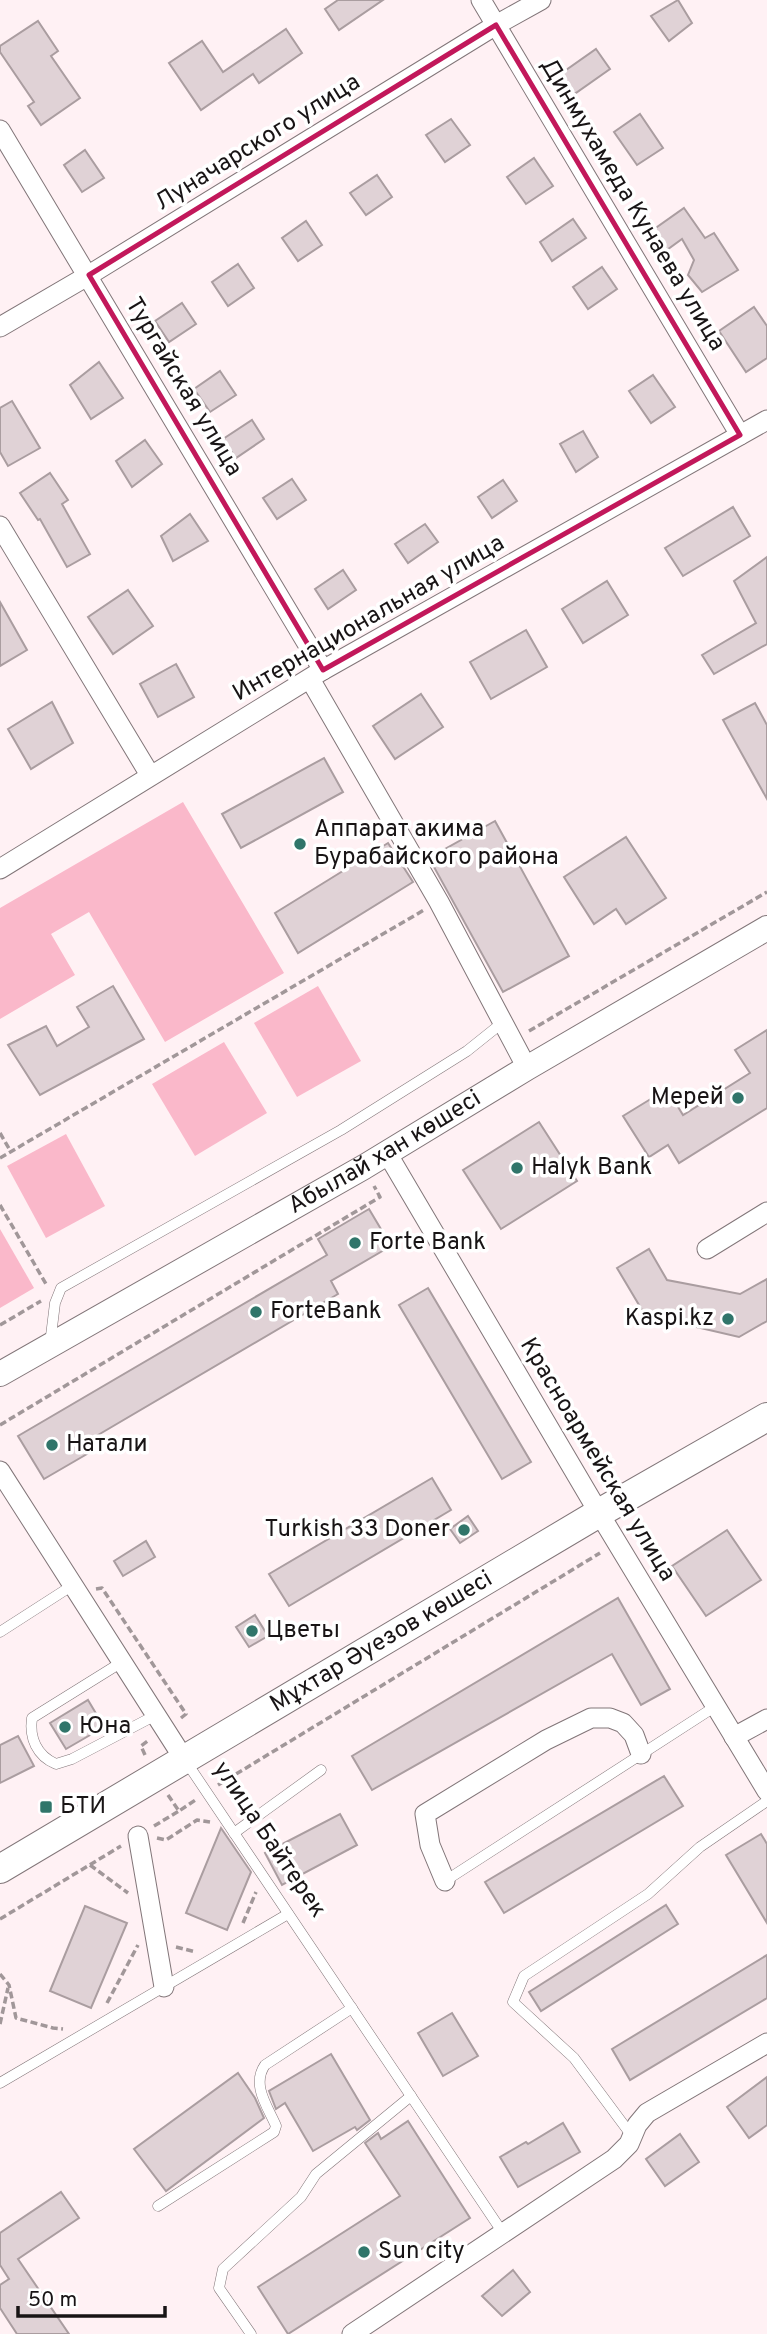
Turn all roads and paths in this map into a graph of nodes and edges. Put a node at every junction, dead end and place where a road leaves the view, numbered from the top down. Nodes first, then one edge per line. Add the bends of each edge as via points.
1 (481, 0) edge
2 (541, 0) edge
3 (496, 25) junction
4 (0, 130) edge
5 (89, 275) junction
6 (0, 327) edge
7 (767, 420) edge
8 (740, 435) junction
9 (0, 526) edge
10 (316, 675) junction
11 (150, 775) junction
12 (0, 869) edge
13 (767, 892) edge
14 (439, 902) junction
15 (767, 928) edge
16 (502, 1023) junction
17 (526, 1033) dead end
18 (527, 1068) junction
19 (0, 1133) edge
20 (10, 1152) junction
21 (387, 1153) junction
22 (0, 1158) edge
23 (364, 1167) junction
24 (0, 1205) edge
25 (767, 1212) edge
26 (707, 1249) dead end
27 (52, 1294) dead end
28 (42, 1300) dead end
29 (0, 1325) edge
30 (50, 1344) junction
31 (0, 1374) edge
32 (767, 1417) edge
33 (0, 1425) edge
34 (0, 1471) edge
35 (599, 1513) junction
36 (73, 1585) junction
37 (0, 1632) edge
38 (122, 1662) junction
39 (716, 1706) junction
40 (156, 1715) junction
41 (767, 1719) edge
42 (734, 1737) junction
43 (641, 1754) junction
44 (184, 1759) junction
45 (321, 1770) dead end
46 (767, 1791) edge
47 (767, 1801) edge
48 (179, 1811) dead end
49 (234, 1833) junction
50 (138, 1836) junction
51 (90, 1865) junction
52 (0, 1869) edge
53 (445, 1881) joint
54 (256, 1890) dead end
55 (132, 1896) dead end
56 (288, 1914) junction
57 (0, 1919) edge
58 (239, 1934) dead end
59 (149, 1940) junction
60 (205, 1954) dead end
61 (0, 1974) edge
62 (9, 1985) junction
63 (164, 1987) junction
64 (107, 2004) dead end
65 (352, 2008) junction
66 (0, 2024) edge
67 (74, 2029) dead end
68 (767, 2043) edge
69 (0, 2083) edge
70 (411, 2096) junction
71 (633, 2136) junction
72 (159, 2206) dead end
73 (503, 2233) junction
74 (251, 2334) edge
75 (352, 2334) edge

1 - 3 street, Динмухамеда Кунаева улица
2 - 3 street, Луначарского улица
3 - 5 street, Луначарского улица
3 - 8 street, Динмухамеда Кунаева улица
4 - 5 street, Тургайская улица
5 - 6 street, Луначарского улица
5 - 10 street, Тургайская улица
7 - 8 street, Интернациональная улица
8 - 10 street, Интернациональная улица
9 - 11 street
10 - 11 street, Интернациональная улица
10 - 14 street, Тургайская улица
11 - 12 street, Интернациональная улица
13 - 17 path
14 - 16 street, Тургайская улица
14 - 20 path
15 - 18 street, Абылай хан көшесі
16 - 18 street, Тургайская улица
16 - 30 lane via 467,1051 341,1130 61,1289
18 - 21 street, Абылай хан көшесі
19 - 20 path
20 - 22 path
21 - 23 street, Абылай хан көшесі
21 - 35 street, Красноармейская улица
23 - 30 street, Абылай хан көшесі
23 - 33 path via 380,1197
24 - 27 path
25 - 26 street
28 - 29 path
30 - 31 street, Абылай хан көшесі
32 - 35 main road, Мұхтар Әуезов көшесі
34 - 36 street, улица Байтерек
35 - 39 street, Красноармейская улица
35 - 44 main road, Мұхтар Әуезов көшесі
36 - 37 lane
36 - 38 street, улица Байтерек
38 - 40 street, улица Байтерек
38 - 40 lane via 32,1718 35,1746 56,1765
39 - 42 street, Красноармейская улица
39 - 43 lane
40 - 44 street, улица Байтерек
41 - 42 street
42 - 46 street, Красноармейская улица
43 - 53 lane
43 - 53 street via 623,1723 610,1717 591,1718 425,1814 430,1845
44 - 49 lane, улица Байтерек
44 - 52 main road, Мұхтар Әуезов көшесі
45 - 49 lane
47 - 71 lane via 700,1847 648,1894 524,1976 513,2002 574,2058
48 - 50 path
49 - 56 lane, улица Байтерек
50 - 51 path
50 - 59 street
51 - 55 path
51 - 57 path
54 - 58 path
56 - 63 lane
56 - 65 lane, улица Байтерек
59 - 60 path
59 - 63 street
59 - 64 path
61 - 62 path
62 - 66 path
62 - 67 path via 16,2018
63 - 69 lane
65 - 70 lane, улица Байтерек
65 - 72 lane via 260,2071 258,2085 276,2126 274,2132
68 - 71 street via 647,2113
70 - 73 lane, улица Байтерек
70 - 74 lane via 316,2174 301,2197 223,2269 219,2288
71 - 73 street via 614,2159
73 - 75 street

